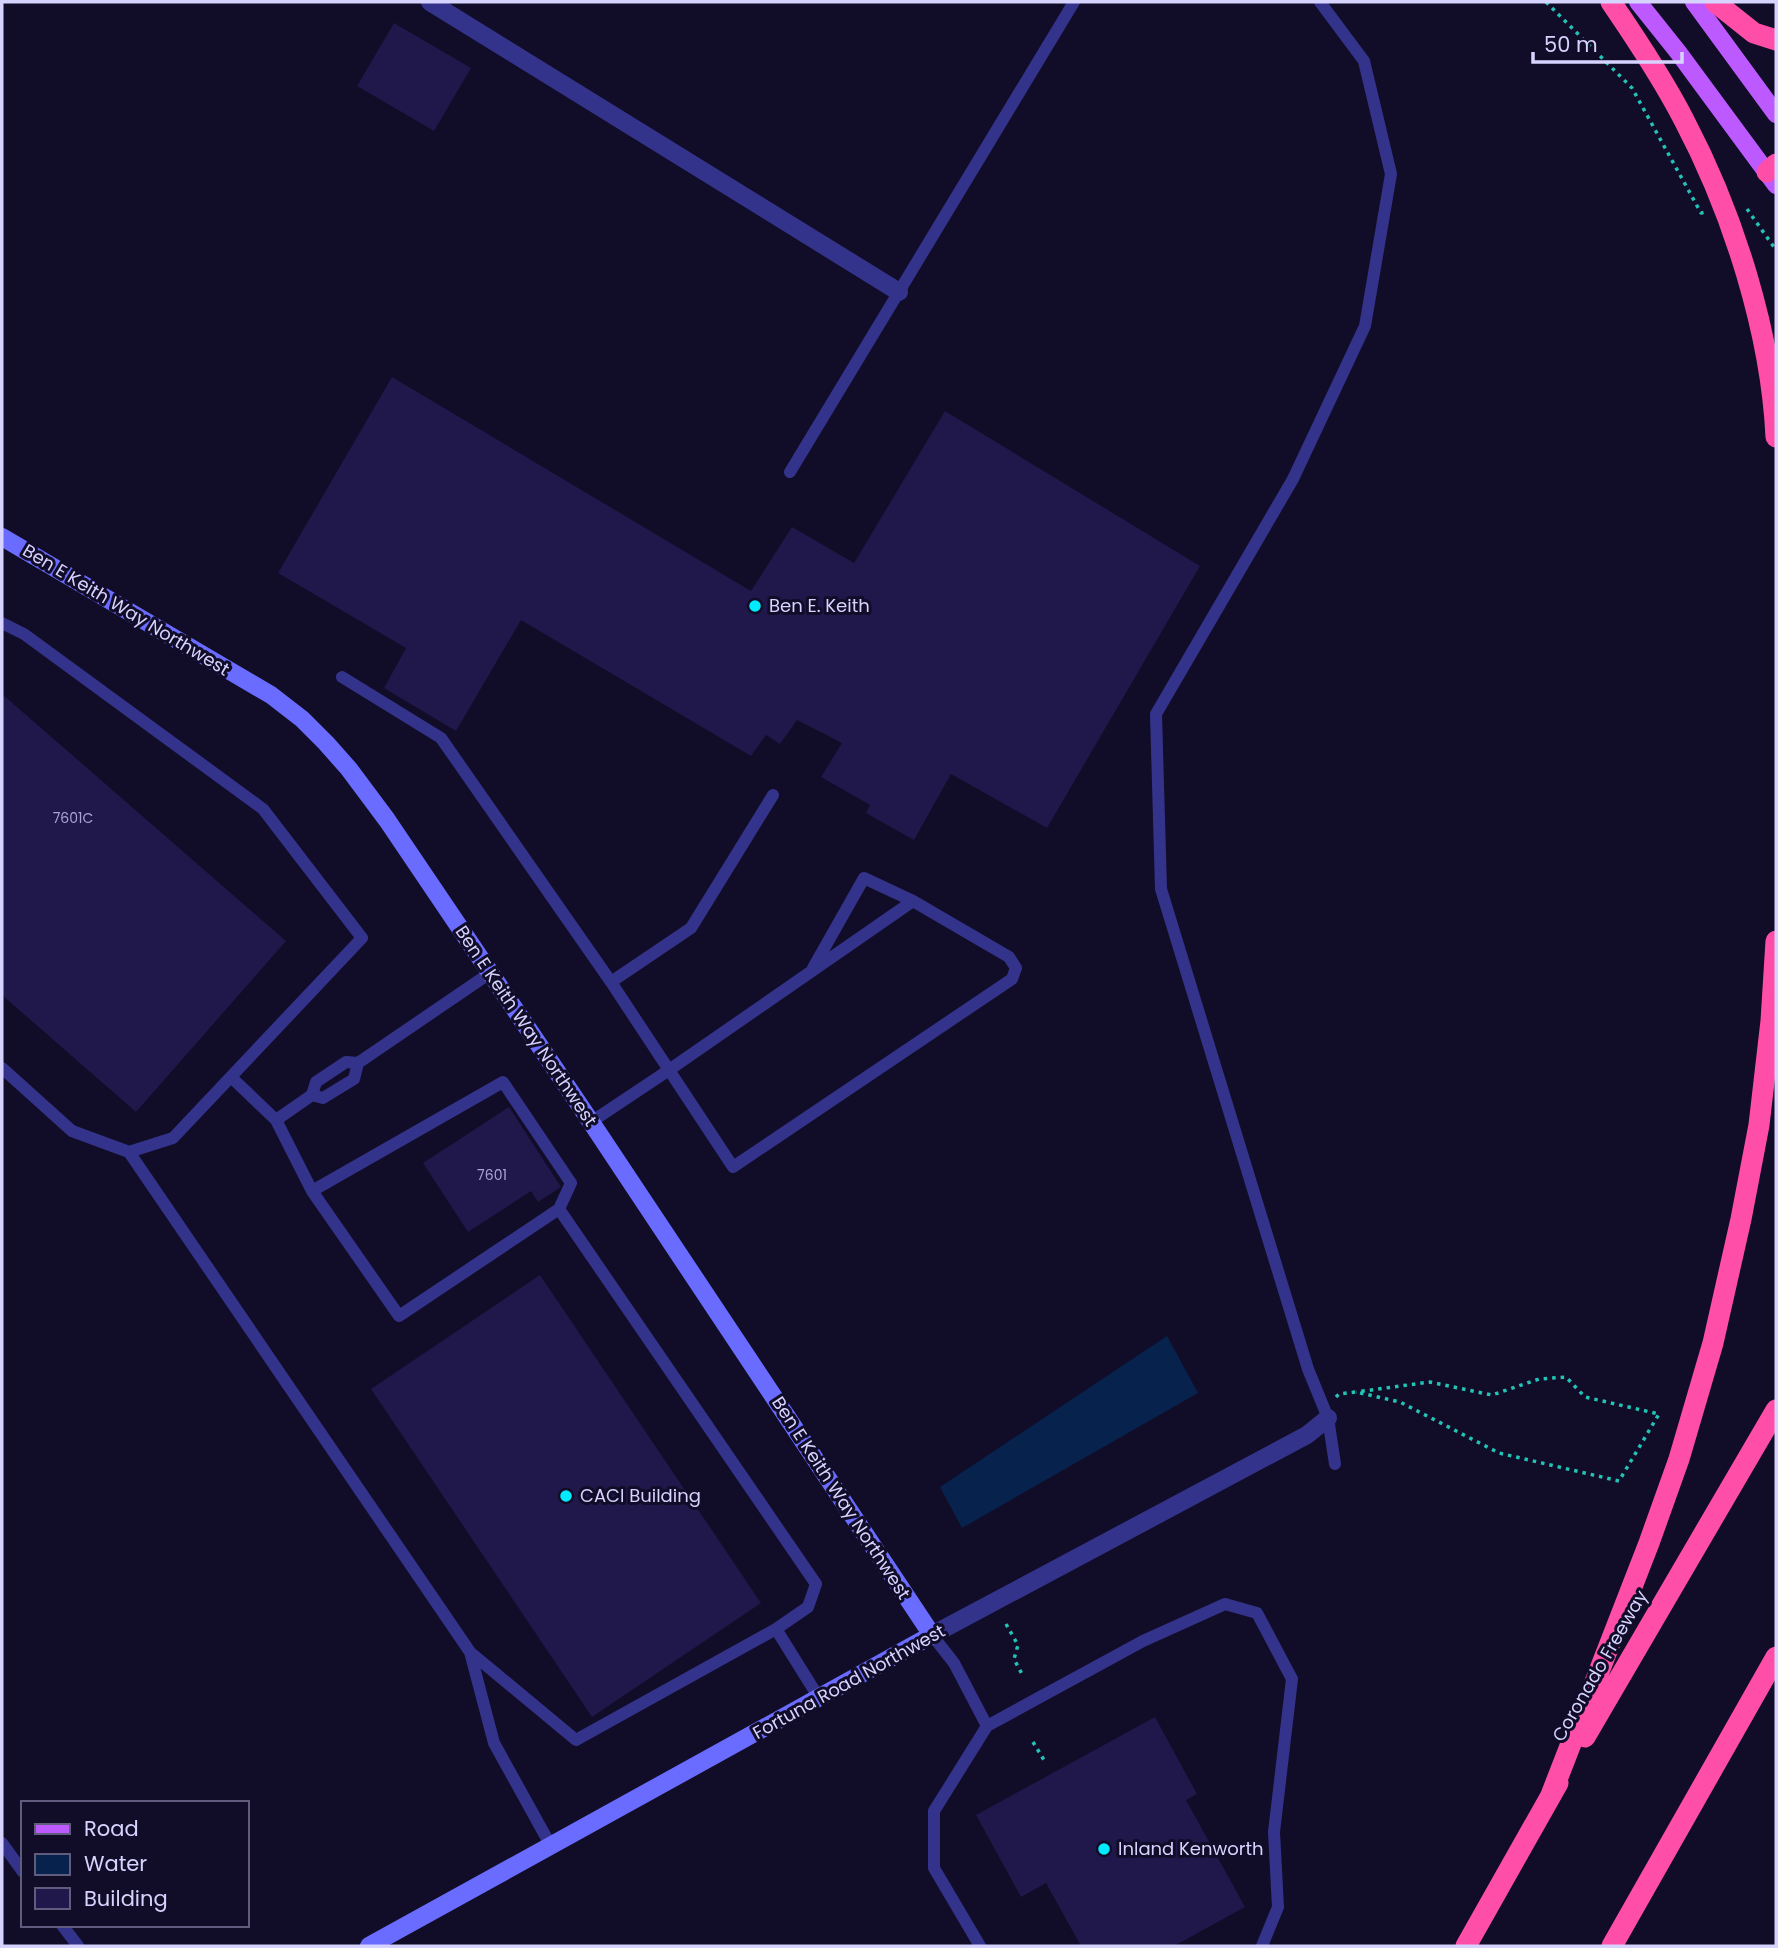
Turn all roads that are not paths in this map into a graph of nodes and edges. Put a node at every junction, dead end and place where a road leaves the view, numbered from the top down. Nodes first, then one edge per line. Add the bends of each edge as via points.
1 (430, 2) edge
2 (1074, 2) edge
3 (1320, 2) edge
4 (1611, 2) edge
5 (1638, 2) edge
6 (1694, 2) edge
7 (1715, 2) edge
8 (1776, 40) edge
9 (1776, 114) edge
10 (1773, 174) edge
11 (899, 292) junction
12 (1776, 437) edge
13 (790, 472) dead end
14 (2, 537) edge
15 (2, 623) edge
16 (342, 677) dead end
17 (773, 795) dead end
18 (913, 901) junction
19 (1776, 941) edge
20 (812, 971) junction
21 (490, 973) junction
22 (611, 982) junction
23 (2, 1068) edge
24 (669, 1070) junction
25 (231, 1077) junction
26 (276, 1120) junction
27 (591, 1122) junction
28 (130, 1152) junction
29 (312, 1191) junction
30 (559, 1209) junction
31 (1776, 1410) edge
32 (1328, 1418) junction
33 (1335, 1464) dead end
34 (776, 1629) junction
35 (932, 1636) junction
36 (470, 1652) junction
37 (1776, 1657) edge
38 (819, 1698) junction
39 (987, 1726) junction
40 (1551, 1796) junction
41 (2, 1843) edge
42 (551, 1846) junction
43 (21, 1869) edge
44 (64, 1927) edge
45 (78, 1946) edge
46 (369, 1946) edge
47 (980, 1946) edge
48 (1262, 1946) edge
49 (1466, 1946) edge
50 (1612, 1946) edge

1 - 11 street
2 - 11 lane
3 - 32 lane via 1364,61 1391,173 1365,326 1293,479 1156,714 1161,889 1308,1369
4 - 12 highway via 1685,120 1715,186 1763,340
5 - 10 main road
6 - 9 main road
7 - 8 highway via 1754,33
11 - 13 lane
14 - 21 street, Ben E Keith Way Northwest via 271,695 302,719 349,769 387,820
15 - 25 lane via 263,809 362,938
16 - 22 lane via 441,738
17 - 22 lane via 691,928
18 - 20 lane
18 - 20 lane via 864,878
18 - 24 lane via 1009,957 1016,968 1012,979 733,1167
19 - 40 highway via 1759,1125 1713,1343 1649,1543
20 - 24 lane
21 - 26 lane via 358,1063 346,1062 316,1082 312,1095
21 - 27 street, Ben E Keith Way Northwest
22 - 24 lane
23 - 28 lane via 72,1131
24 - 27 lane
25 - 26 lane
25 - 28 lane via 173,1138
26 - 29 lane
27 - 35 street, Ben E Keith Way Northwest
28 - 36 lane
29 - 30 lane via 399,1317
29 - 30 lane via 503,1082 571,1183
30 - 34 lane via 816,1584 808,1606
31 - 40 highway, Coronado Freeway
32 - 33 lane
32 - 35 street, Fortuna Road Northwest via 1307,1435
34 - 36 lane via 576,1740
34 - 38 lane
35 - 38 street, Fortuna Road Northwest
35 - 39 lane via 954,1663
36 - 42 lane via 494,1743
37 - 50 highway
38 - 42 street, Fortuna Road Northwest
39 - 47 lane via 934,1811 934,1868
39 - 48 lane via 1143,1641 1225,1604 1256,1613 1292,1679 1274,1832 1278,1907
40 - 49 highway, Coronado Freeway
41 - 43 lane
42 - 46 street, Fortuna Road Northwest
44 - 45 lane

